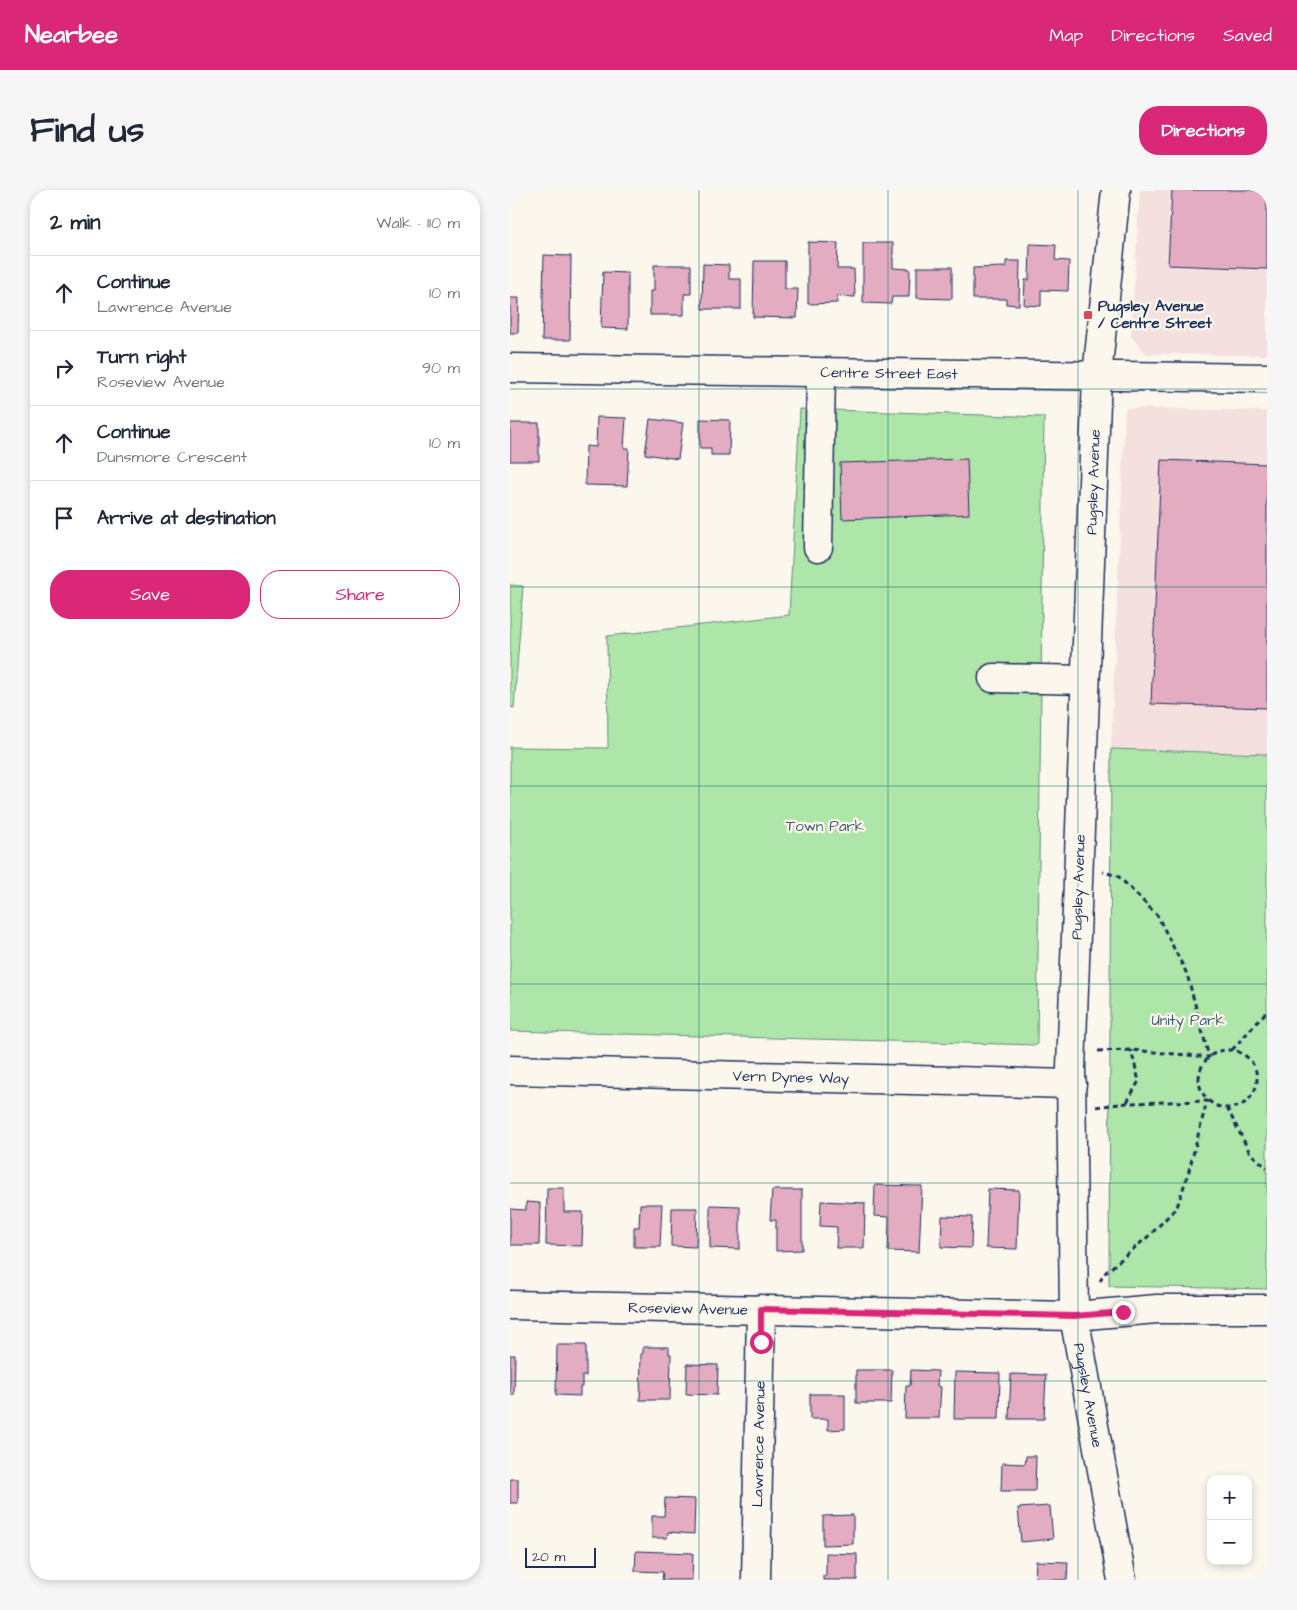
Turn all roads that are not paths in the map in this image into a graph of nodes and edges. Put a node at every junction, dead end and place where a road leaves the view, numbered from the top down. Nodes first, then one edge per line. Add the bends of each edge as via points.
1 (1116, 190) edge
2 (510, 368) edge
3 (821, 373) junction
4 (1098, 376) junction
5 (1267, 378) edge
6 (818, 547) dead end
7 (993, 678) dead end
8 (1085, 680) junction
9 (510, 1070) edge
10 (1072, 1084) junction
11 (510, 1305) edge
12 (761, 1309) junction
13 (1267, 1309) edge
14 (1074, 1316) junction
15 (756, 1580) edge
16 (1122, 1580) edge

1 - 4 street, Pugsley Avenue
2 - 3 street, Centre Street East
3 - 4 street, Centre Street East
3 - 6 street
4 - 5 street, Centre Street East
4 - 8 street, Pugsley Avenue
7 - 8 street
8 - 10 street, Pugsley Avenue
9 - 10 street, Vern Dynes Way
10 - 14 street, Pugsley Avenue
11 - 12 street, Roseview Avenue
12 - 14 street, Roseview Avenue
12 - 15 street, Lawrence Avenue
13 - 14 street, Roseview Avenue via 1157,1309
14 - 16 street, Pugsley Avenue

